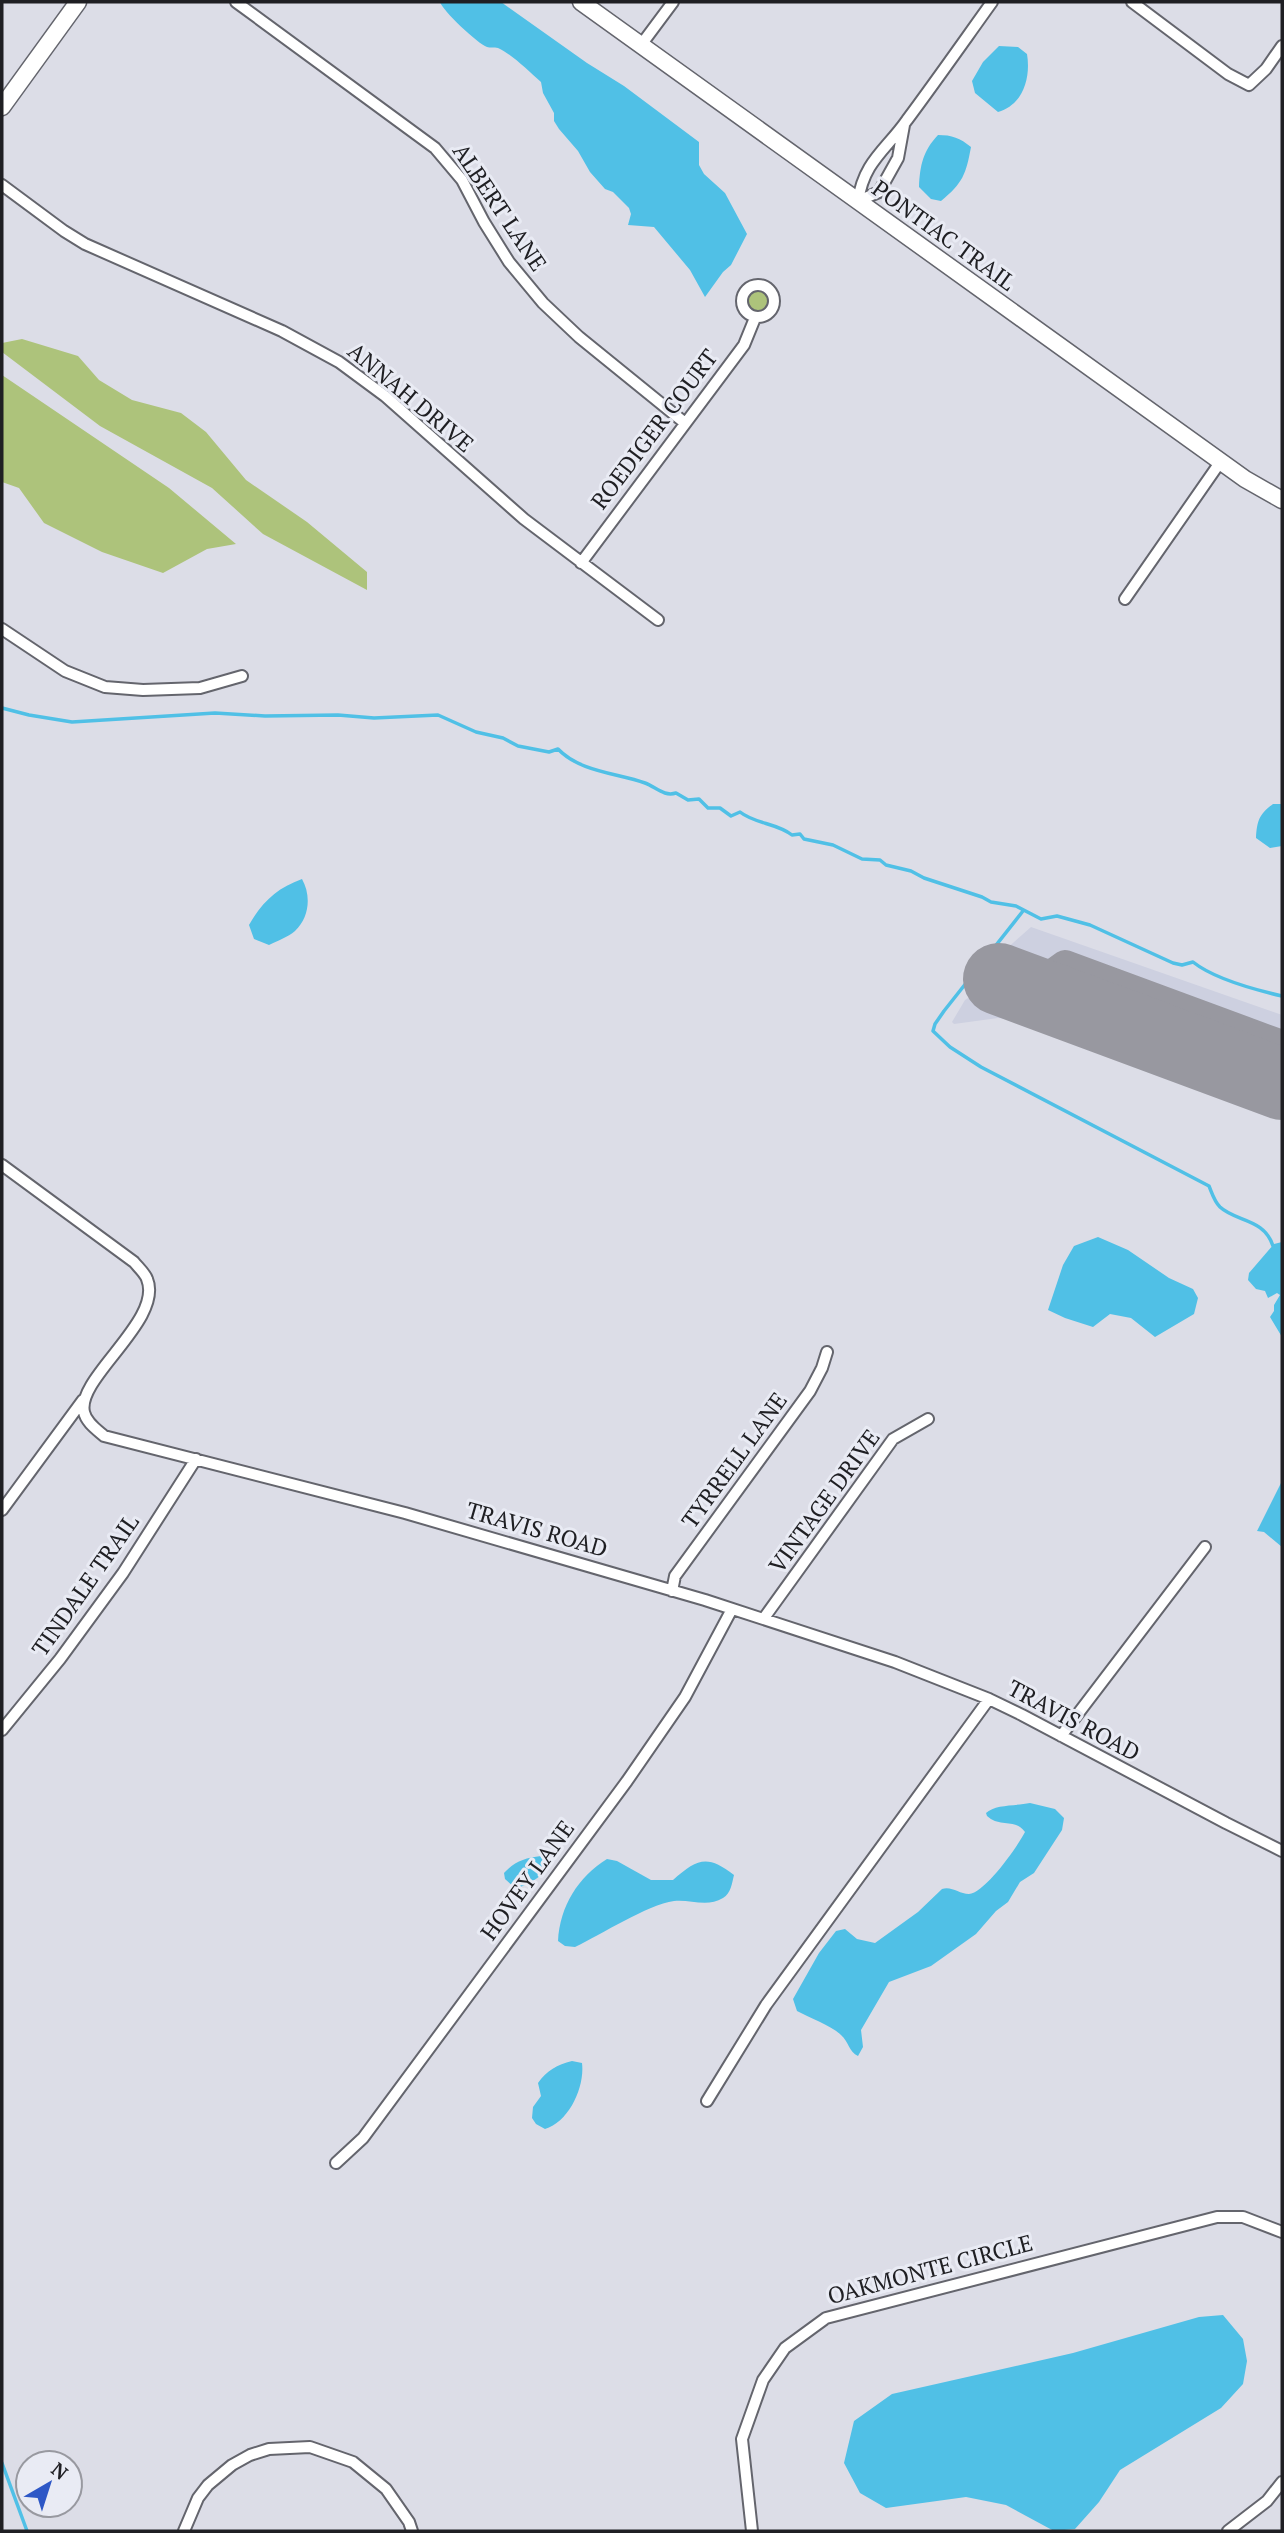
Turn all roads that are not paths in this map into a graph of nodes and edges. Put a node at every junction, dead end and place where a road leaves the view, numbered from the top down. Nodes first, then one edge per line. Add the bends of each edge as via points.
1 (78, 2) edge
2 (236, 2) edge
3 (581, 2) edge
4 (673, 2) edge
5 (992, 2) edge
6 (1132, 2) edge
7 (641, 45) junction
8 (1282, 47) edge
9 (2, 107) edge
10 (904, 125) junction
11 (2, 185) edge
12 (858, 201) junction
13 (755, 318) dead end
14 (685, 423) junction
15 (1221, 461) junction
16 (1282, 500) edge
17 (580, 563) junction
18 (1125, 599) dead end
19 (658, 621) dead end
20 (2, 629) edge
21 (242, 676) dead end
22 (2, 1165) edge
23 (827, 1352) dead end
24 (87, 1395) junction
25 (928, 1419) dead end
26 (196, 1460) junction
27 (2, 1510) edge
28 (1205, 1547) dead end
29 (672, 1591) junction
30 (732, 1609) junction
31 (764, 1618) junction
32 (989, 1699) junction
33 (2, 1730) edge
34 (1061, 1736) junction
35 (1282, 1851) edge
36 (707, 2101) dead end
37 (336, 2163) dead end
38 (1282, 2232) edge
39 (1282, 2482) edge
40 (184, 2531) edge
41 (412, 2531) edge
42 (752, 2531) edge
43 (1228, 2531) edge

1 - 9 main road
2 - 14 street, ALBERT LANE via 435,148 462,180 509,262 543,303
3 - 7 main road, PONTIAC TRAIL
4 - 7 street
5 - 10 street
6 - 8 street via 1249,85
7 - 12 main road, PONTIAC TRAIL
10 - 12 street via 874,159 861,181
10 - 12 street via 898,158 880,192
11 - 17 street, ANNAH DRIVE via 85,244 282,331 339,362
12 - 15 main road, PONTIAC TRAIL
13 - 14 street, ROEDIGER COURT via 744,345
14 - 17 street, ROEDIGER COURT
15 - 16 main road, PONTIAC TRAIL
15 - 18 street
17 - 19 street, ANNAH DRIVE
20 - 21 street via 65,671 105,687 200,688
22 - 24 street via 134,1262 148,1280 149,1294 141,1316
23 - 29 street, TYRRELL LANE via 810,1391 676,1576
24 - 26 street, TRAVIS ROAD via 84,1413 104,1436
24 - 27 street
25 - 31 street, VINTAGE DRIVE via 892,1438
26 - 29 street, TRAVIS ROAD via 405,1513
26 - 33 street, TINDALE TRAIL via 123,1573
28 - 34 street
29 - 30 street, TRAVIS ROAD
30 - 31 street, TRAVIS ROAD
30 - 37 street, HOVEY LANE via 685,1697 627,1781 363,2138
31 - 32 street, TRAVIS ROAD
32 - 34 street, TRAVIS ROAD
32 - 36 street via 773,1995
34 - 35 street, TRAVIS ROAD
38 - 42 street, OAKMONTE CIRCLE via 1243,2217 1217,2217 826,2318 786,2348 763,2379 742,2439
39 - 43 street
40 - 41 street via 198,2498 232,2465 270,2449 310,2447 353,2462 386,2489

